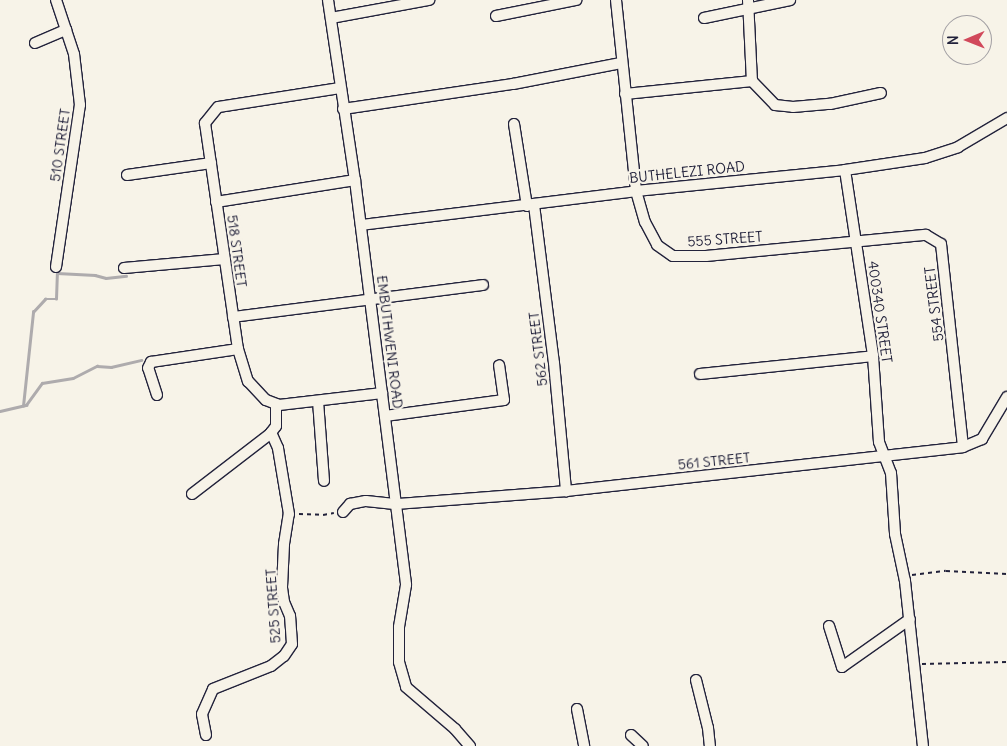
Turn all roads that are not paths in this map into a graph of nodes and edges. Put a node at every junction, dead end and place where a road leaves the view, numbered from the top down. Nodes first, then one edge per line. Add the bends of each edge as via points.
1 (56, 0) edge
2 (328, 0) edge
3 (428, 0) edge
4 (576, 0) edge
5 (616, 0) edge
6 (790, 0) edge
7 (748, 4) edge
8 (496, 16) dead end
9 (331, 18) junction
10 (704, 18) dead end
11 (66, 30) junction
12 (35, 43) dead end
13 (621, 63) junction
14 (752, 80) junction
15 (340, 88) junction
16 (881, 93) dead end
17 (625, 94) junction
18 (343, 109) junction
19 (1007, 118) edge
20 (514, 124) dead end
21 (211, 163) junction
22 (845, 170) junction
23 (127, 175) dead end
24 (355, 180) junction
25 (636, 191) junction
26 (216, 202) junction
27 (530, 206) junction
28 (361, 225) junction
29 (856, 242) junction
30 (225, 260) junction
31 (56, 267) dead end
32 (124, 268) dead end
33 (483, 285) dead end
34 (370, 300) junction
35 (233, 317) junction
36 (238, 349) junction
37 (873, 356) junction
38 (499, 364) dead end
39 (700, 374) dead end
40 (382, 393) junction
41 (156, 395) dead end
42 (1007, 397) edge
43 (318, 401) junction
44 (276, 404) junction
45 (386, 416) junction
46 (272, 432) junction
47 (963, 448) junction
48 (885, 457) junction
49 (324, 481) dead end
50 (566, 491) junction
51 (192, 494) dead end
52 (397, 504) junction
53 (343, 512) road end
54 (910, 620) junction
55 (829, 626) dead end
56 (696, 680) dead end
57 (577, 709) dead end
58 (206, 735) dead end
59 (631, 735) dead end
60 (470, 746) edge
61 (584, 746) edge
62 (643, 746) edge
63 (710, 746) edge
64 (923, 746) edge

1 - 11 street, 510 STREET
2 - 9 street, EMBUTHWENI ROAD
3 - 9 street
4 - 8 street
5 - 13 street, 555 STREET
6 - 7 street
7 - 10 street
7 - 14 street
9 - 15 street, EMBUTHWENI ROAD
11 - 12 street
11 - 31 street, 510 STREET via 74,54 80,106
13 - 17 street, 555 STREET
13 - 18 street via 514,84
14 - 16 street via 776,104 793,107 830,104
14 - 17 street
15 - 18 street, EMBUTHWENI ROAD
15 - 21 street, 518 STREET via 218,107 205,124
17 - 25 street, 555 STREET
18 - 24 street, EMBUTHWENI ROAD
19 - 22 street, BUTHELEZI ROAD via 958,147 925,158
20 - 27 street, 562 STREET
21 - 23 street
21 - 26 street, 518 STREET
22 - 25 street, BUTHELEZI ROAD
22 - 29 street, 400340 STREET
24 - 26 street
24 - 28 street, EMBUTHWENI ROAD
25 - 27 street, BUTHELEZI ROAD
25 - 29 street, 555 STREET via 644,222 657,245 673,256 706,256
26 - 30 street, 518 STREET
27 - 28 street, BUTHELEZI ROAD
27 - 50 street, 562 STREET via 554,364
28 - 34 street, EMBUTHWENI ROAD
29 - 37 street, 400340 STREET
29 - 47 street, 554 STREET via 926,235 941,244
30 - 32 street
30 - 35 street, 518 STREET
33 - 34 street
34 - 35 street
34 - 40 street, EMBUTHWENI ROAD
35 - 36 street, 518 STREET
36 - 41 street via 151,362 148,368
36 - 44 street, 518 STREET via 248,381 256,392
37 - 39 street
37 - 48 street, 400340 STREET via 879,442
38 - 45 street via 504,400
40 - 43 street
40 - 45 street, EMBUTHWENI ROAD
42 - 47 street, 561 STREET via 982,439
43 - 44 street
43 - 49 street
44 - 46 street, 525 STREET via 276,426
45 - 52 street, EMBUTHWENI ROAD
46 - 51 street
46 - 58 street, 525 STREET via 278,448 289,514 282,587 290,616 292,644 271,666 213,689 202,714
47 - 48 street, 561 STREET
48 - 50 street, 561 STREET
48 - 54 street, 400340 STREET via 891,473 896,534
50 - 52 street, 561 STREET
52 - 53 street via 366,501 350,504
52 - 60 street, EMBUTHWENI ROAD via 406,585 399,627 399,662 406,687
54 - 55 street via 842,667
54 - 64 street, 400340 STREET
56 - 63 street
57 - 61 street
59 - 62 street

